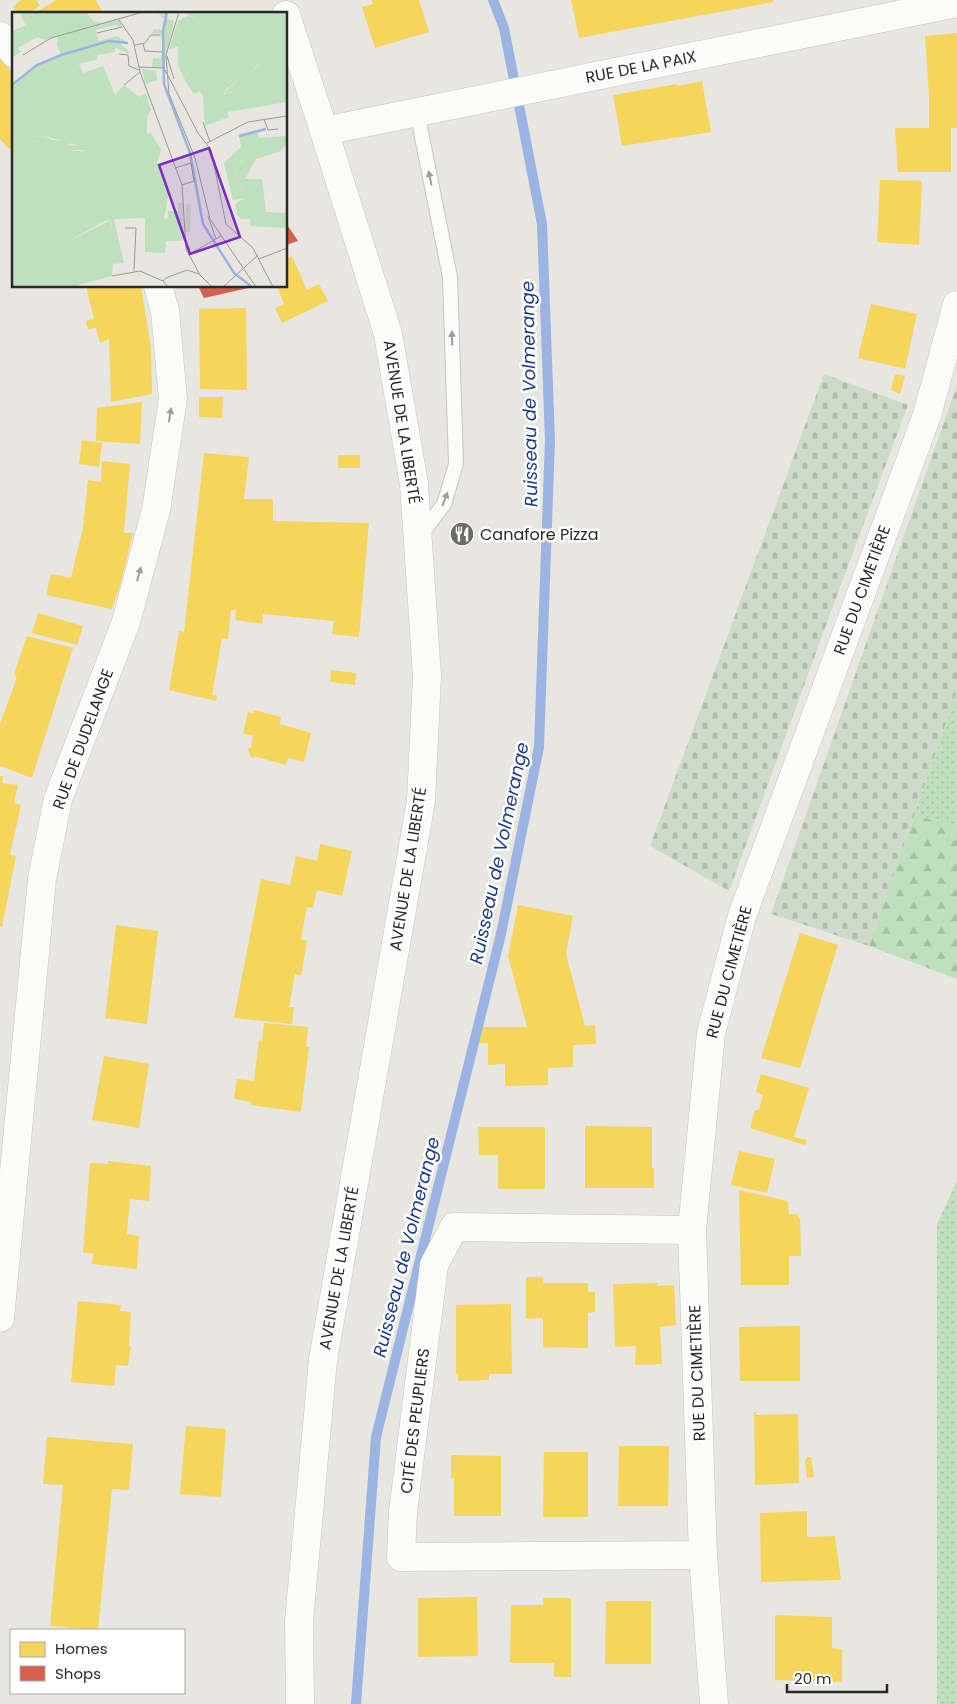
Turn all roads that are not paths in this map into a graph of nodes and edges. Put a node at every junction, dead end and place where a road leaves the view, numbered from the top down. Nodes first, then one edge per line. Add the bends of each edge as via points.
1 (281, 0) edge
2 (957, 3) edge
3 (285, 12) edge
4 (288, 21) edge
5 (0, 36) edge
6 (12, 51) edge
7 (417, 112) junction
8 (324, 131) junction
9 (159, 288) edge
10 (957, 304) edge
11 (418, 539) junction
12 (692, 1230) junction
13 (0, 1318) edge
14 (703, 1555) junction
15 (300, 1704) edge
16 (714, 1704) edge

1 - 3 street, AVENUE DE LA LIBERTÉ
2 - 7 street, RUE DE LA PAIX
4 - 8 street, AVENUE DE LA LIBERTÉ
5 - 6 street
7 - 8 street, RUE DE LA PAIX
11 -> 7 lane via 444,504 456,464 450,277
8 - 11 street, AVENUE DE LA LIBERTÉ via 388,334 414,484
13 -> 9 street, RUE DE DUDELANGE via 42,879 58,799 126,622 156,510 173,399 166,311
10 - 12 street, RUE DU CIMETIÈRE via 927,415 742,916 711,1033
11 - 15 street, AVENUE DE LA LIBERTÉ via 427,676 421,801 323,1360 299,1621
12 - 14 street, RUE DU CIMETIÈRE
12 - 14 street, CITÉ DES PEUPLIERS via 454,1227 434,1265 403,1512 401,1557
14 - 16 street, RUE DU CIMETIÈRE

